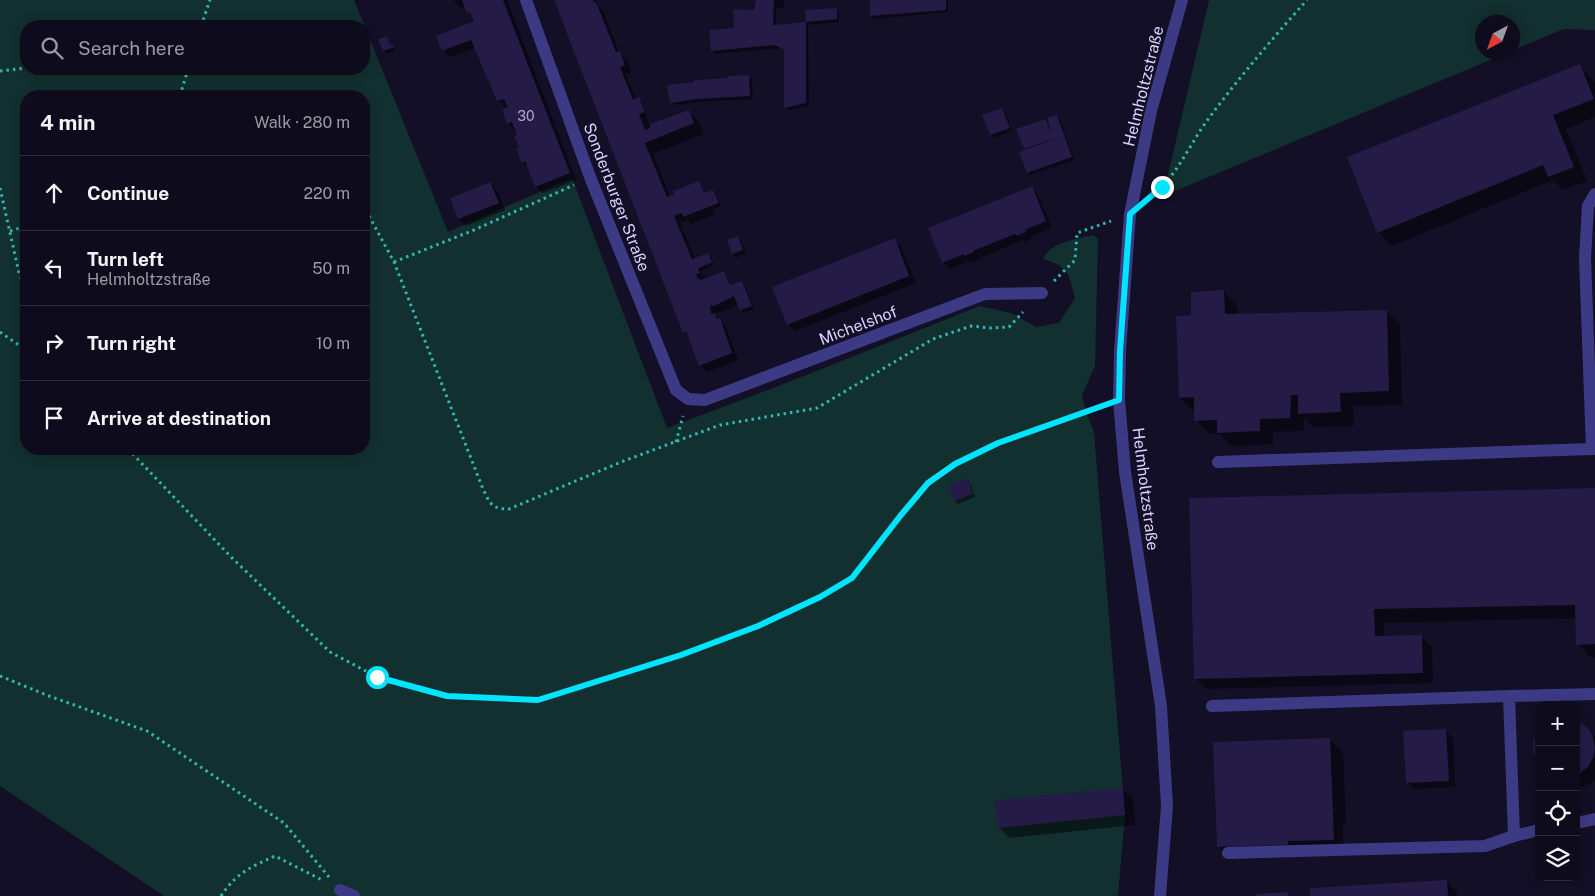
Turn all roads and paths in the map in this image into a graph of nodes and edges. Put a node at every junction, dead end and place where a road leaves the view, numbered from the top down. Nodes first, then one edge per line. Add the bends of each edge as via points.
1 (210, 0) edge
2 (526, 0) edge
3 (1182, 0) edge
4 (1306, 0) edge
5 (203, 20) edge
6 (20, 69) edge
7 (0, 71) edge
8 (186, 75) edge
9 (182, 90) edge
10 (590, 177) junction
11 (0, 188) edge
12 (1595, 194) edge
13 (1130, 214) junction
14 (370, 218) edge
15 (20, 228) edge
16 (10, 231) junction
17 (394, 262) junction
18 (20, 277) edge
19 (1042, 293) junction
20 (0, 332) edge
21 (20, 346) edge
22 (688, 399) junction
23 (1119, 400) junction
24 (676, 442) junction
25 (1594, 449) edge
26 (134, 455) edge
27 (1218, 462) dead end
28 (0, 676) edge
29 (1595, 694) edge
30 (1510, 696) junction
31 (1212, 706) dead end
32 (1595, 819) edge
33 (1580, 822) edge
34 (1535, 831) edge
35 (1514, 836) junction
36 (1228, 854) dead end
37 (340, 890) junction
38 (221, 896) edge
39 (354, 896) edge
40 (1160, 896) edge

1 - 5 path
2 - 10 street, Sonderburger Straße
3 - 13 street, Helmholtzstraße via 1151,111
4 - 13 path via 1206,122 1162,187
6 - 7 path
8 - 9 path
10 - 17 path
10 - 22 street, Sonderburger Straße via 676,390
11 - 16 path
12 - 25 street via 1588,206 1585,258
13 - 19 path via 1077,234 1075,260
13 - 23 street, Helmholtzstraße
14 - 17 path
15 - 16 path
16 - 18 path
17 - 24 path via 483,489 489,503 498,509 509,509
19 - 22 street, Michelshof via 985,294 705,400
19 - 24 path via 1009,327 971,326 933,340 817,408 720,426
20 - 21 path
22 - 24 path
23 - 26 path via 998,443 955,464 928,483 852,578 820,597 758,626 681,655 538,700 447,696 377,677 330,652 231,557
23 - 40 street, Helmholtzstraße via 1125,472 1161,706 1167,806
25 - 27 street
28 - 37 path via 147,731 284,823
29 - 30 street
30 - 31 street
30 - 35 street
32 - 33 street
34 - 35 street
35 - 36 street via 1485,846
37 - 38 path via 276,856 245,870
37 - 39 street

